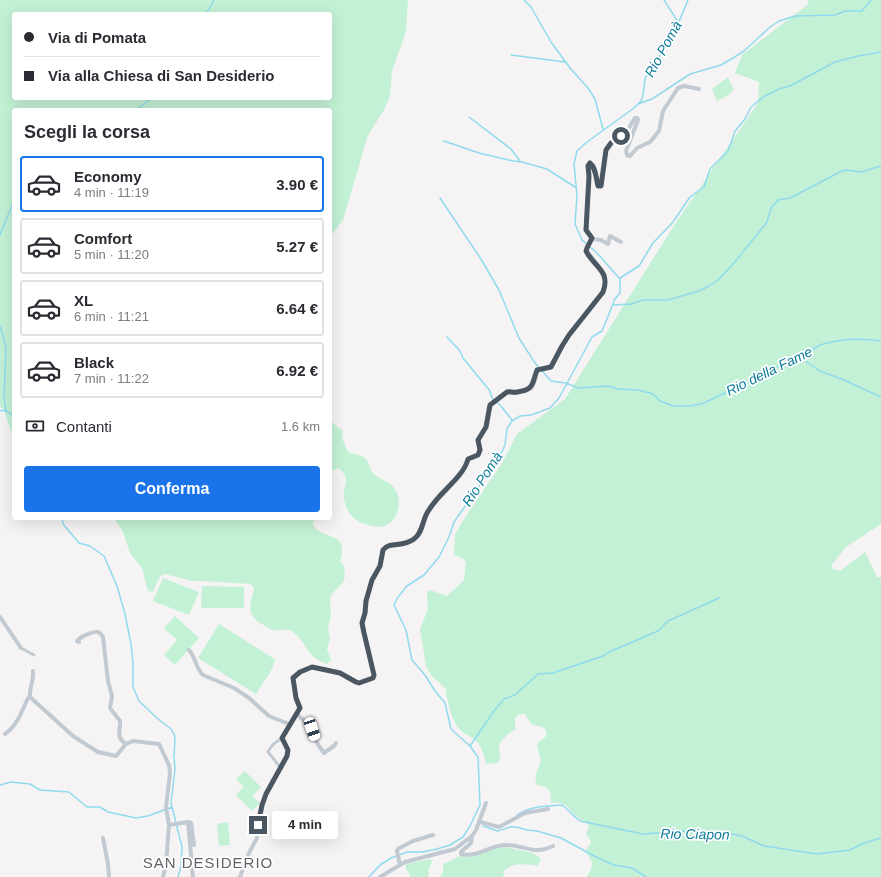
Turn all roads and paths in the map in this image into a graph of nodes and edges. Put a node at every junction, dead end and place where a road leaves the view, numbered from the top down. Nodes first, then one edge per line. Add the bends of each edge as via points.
1 (699, 89) dead end
2 (591, 240) junction
3 (621, 242) dead end
4 (0, 617) edge
5 (78, 642) dead end
6 (21, 648) joint
7 (190, 650) dead end
8 (34, 655) dead end
9 (33, 672) dead end
10 (30, 697) junction
11 (296, 714) junction
12 (289, 724) junction
13 (5, 734) dead end
14 (282, 738) junction
15 (336, 743) dead end
16 (126, 744) junction
17 (280, 767) junction
18 (486, 803) dead end
19 (548, 809) dead end
20 (188, 822) junction
21 (480, 822) junction
22 (171, 824) junction
23 (433, 835) dead end
24 (472, 836) junction
25 (104, 838) dead end
26 (194, 845) dead end
27 (553, 846) dead end
28 (400, 865) junction
29 (109, 877) edge
30 (163, 877) edge
31 (193, 877) edge
32 (240, 877) edge
33 (380, 877) edge

1 - 2 street via 684,86 678,88 663,111 659,131 650,142 637,148 630,156 626,151 638,120 635,118 625,134 611,143 606,150 601,186 598,186 592,164 588,165 586,229
2 - 3 street via 601,240 608,244 610,236
2 - 11 street via 587,248 588,255 605,276 606,284 602,294 569,335 551,367 537,370 531,388 516,393 509,391 491,403 486,427 478,440 478,455 468,459 462,472 437,498 415,538 383,550 380,566 372,580 362,623 373,678 358,683 340,673 310,667 292,679 300,707
4 - 6 street
5 - 16 street via 79,638 96,632 102,637 112,696 110,708 120,721 118,734
6 - 8 street
7 - 12 street via 199,672 203,675 234,688 269,716
9 - 10 street
10 - 13 street via 12,730
10 - 16 street via 73,736 98,752 116,756
11 - 12 street
11 - 15 street via 312,729 324,753
12 - 14 street
14 - 17 street via 288,750
14 - 17 street via 275,742 268,752
16 - 22 street via 134,741 158,743 169,765 171,776 166,809
17 - 32 street via 266,794 257,838
18 - 21 street
19 - 21 street via 525,813 500,827
20 - 22 street
20 - 26 street via 192,827
20 - 31 street
21 - 24 street
22 - 30 street
23 - 28 street via 399,849 397,851
24 - 27 street via 472,842 462,854 473,855 503,845 533,851
24 - 28 street via 452,850
25 - 29 street
28 - 33 street

